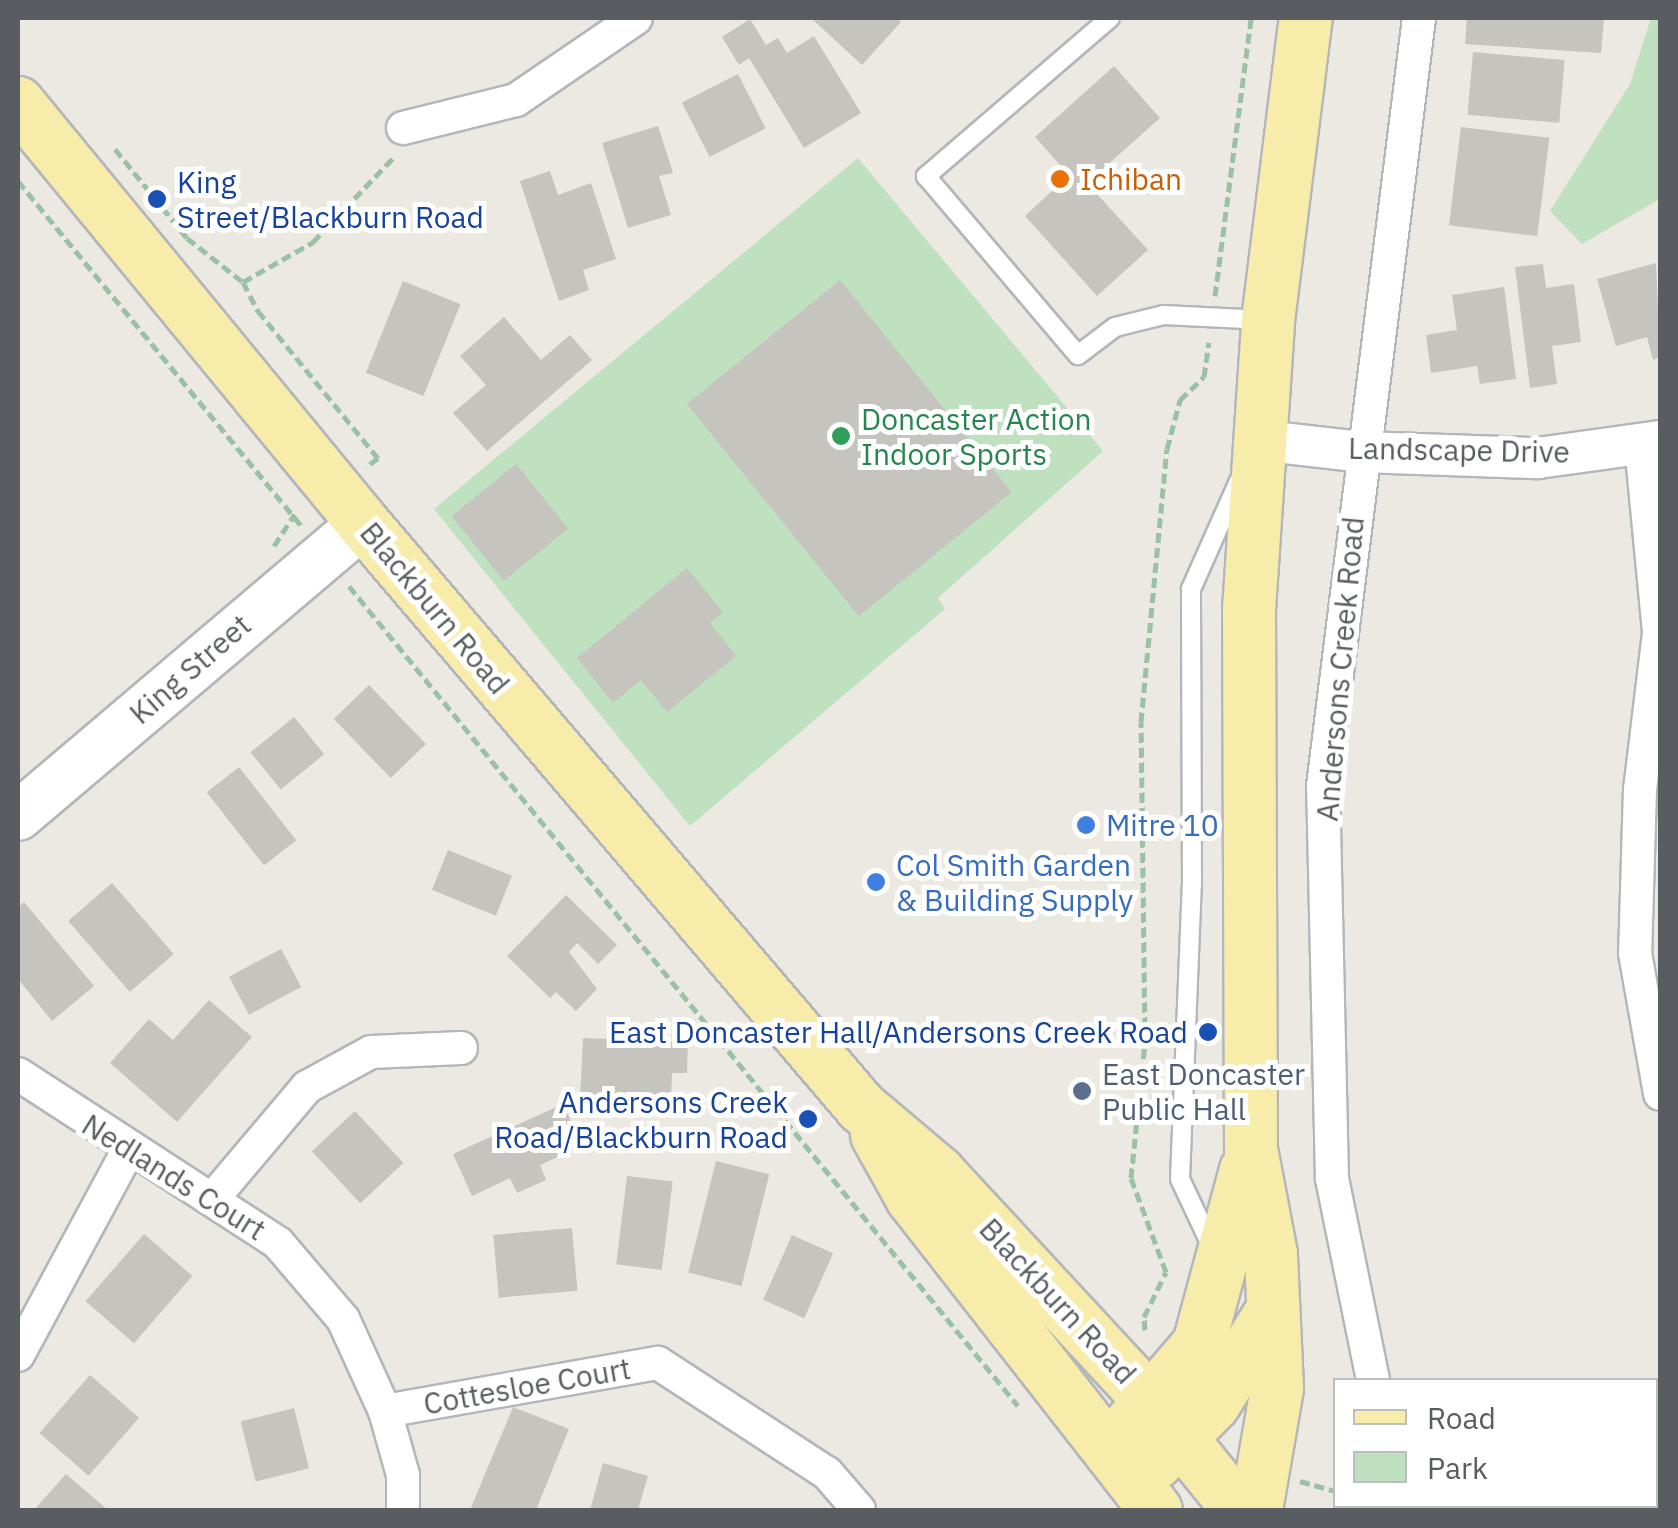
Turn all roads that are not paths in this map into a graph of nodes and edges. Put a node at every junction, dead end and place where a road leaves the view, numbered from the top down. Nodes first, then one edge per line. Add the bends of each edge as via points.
1 (636, 18) edge
2 (1110, 18) edge
3 (1306, 18) edge
4 (1419, 18) edge
5 (18, 103) edge
6 (403, 128) road end
7 (1268, 321) junction
8 (1257, 440) junction
9 (1651, 443) edge
10 (1362, 452) junction
11 (343, 539) junction
12 (18, 816) edge
13 (462, 1048) dead end
14 (18, 1074) edge
15 (1660, 1094) edge
16 (861, 1107) junction
17 (129, 1149) junction
18 (1251, 1149) junction
19 (214, 1197) junction
20 (1223, 1270) junction
21 (1272, 1311) junction
22 (18, 1355) edge
23 (1374, 1378) edge
24 (385, 1410) junction
25 (1168, 1423) junction
26 (1131, 1480) edge
27 (403, 1510) edge
28 (859, 1510) edge
29 (1239, 1510) edge
30 (1256, 1510) edge

1 - 6 street via 516,100
2 - 7 lane via 926,176 1078,355 1116,326 1164,315
3 - 7 main road
4 - 10 street, Andersons Creek Road
5 - 11 main road, Blackburn Road
7 - 8 main road
8 - 10 street, Landscape Drive
8 - 18 main road via 1250,610
8 - 20 lane via 1191,589 1192,885 1180,1179
9 - 10 street, Landscape Drive via 1538,458
9 - 15 street via 1659,633 1640,788 1634,953
10 - 23 street, Andersons Creek Road via 1324,805 1332,1178
11 - 12 main road, King Street
11 - 16 main road, Blackburn Road
13 - 19 street via 371,1052 307,1088
14 - 17 street, Nedlands Court
16 - 25 main road, Blackburn Road via 938,1172
16 - 26 main road, Blackburn Road via 912,1198
17 - 19 street, Nedlands Court
17 - 22 street
18 - 20 main road
18 - 21 main road via 1271,1254
19 - 24 street, Nedlands Court via 278,1244 342,1320
20 - 25 main road
21 - 25 main road
21 - 30 main road via 1277,1388
24 - 27 street, Nedlands Court via 404,1475
24 - 28 street, Cottesloe Court via 658,1363 826,1472
25 - 26 main road
25 - 29 main road, Blackburn Road

